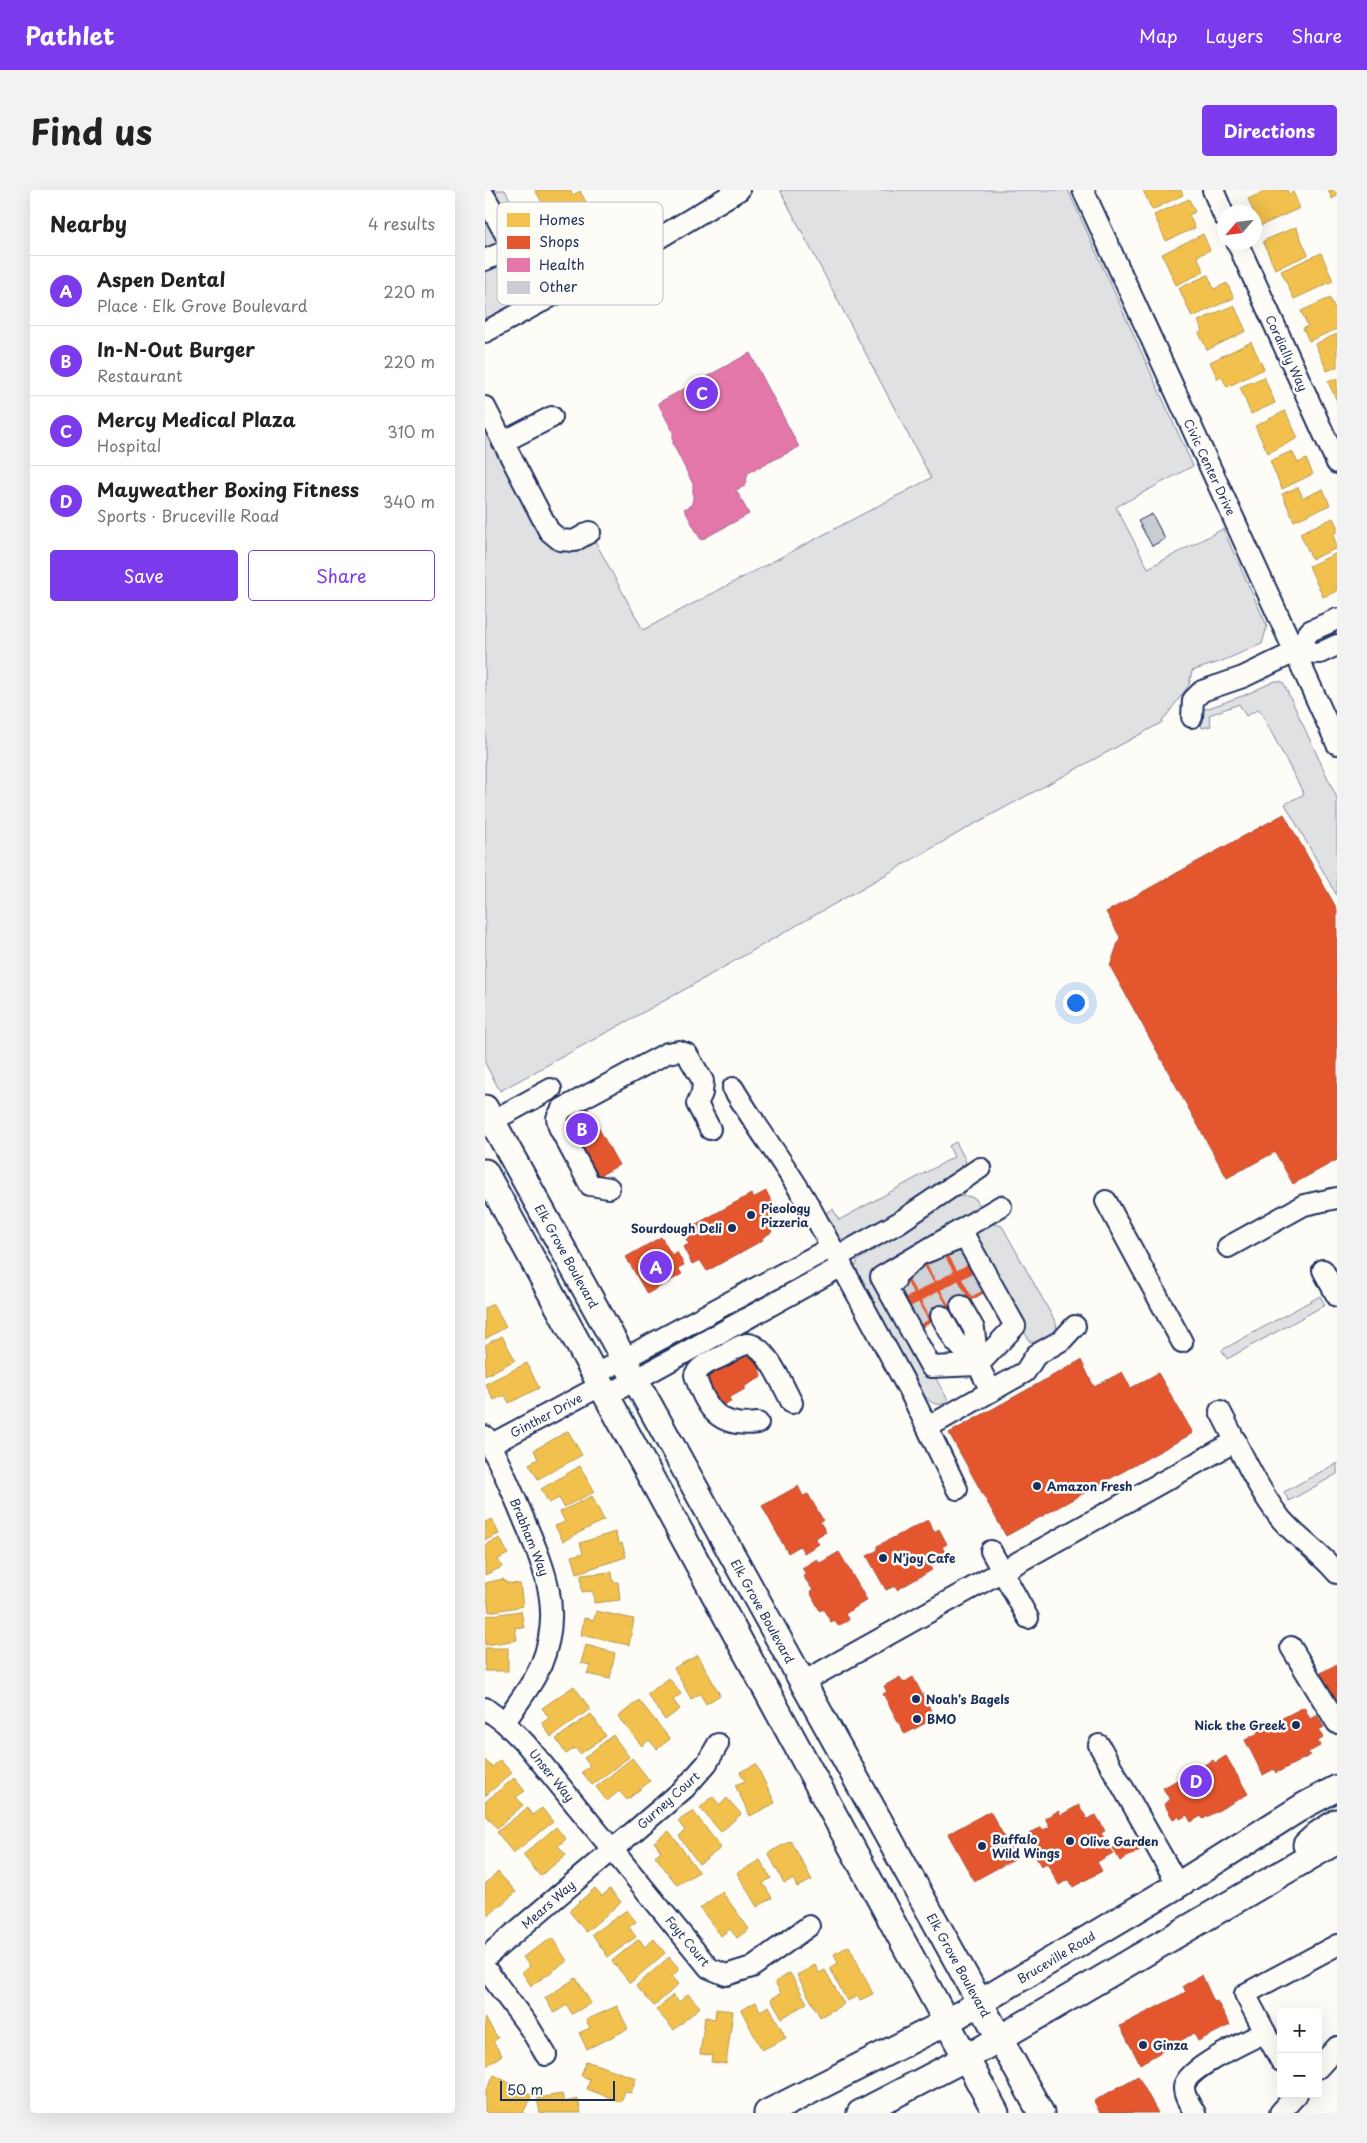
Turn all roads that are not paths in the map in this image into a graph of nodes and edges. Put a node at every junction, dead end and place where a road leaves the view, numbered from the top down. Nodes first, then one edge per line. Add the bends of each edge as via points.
1 (739, 190) edge
2 (1083, 190) edge
3 (1213, 190) edge
4 (1220, 205) edge
5 (488, 208) edge
6 (497, 222) edge
7 (663, 236) edge
8 (1241, 250) edge
9 (497, 255) edge
10 (485, 260) edge
11 (536, 305) edge
12 (485, 332) edge
13 (485, 407) edge
14 (552, 417) dead end
15 (1332, 439) edge
16 (503, 442) junction
17 (1337, 463) edge
18 (590, 532) dead end
19 (1337, 619) edge
20 (1337, 645) edge
21 (1295, 652) junction
22 (1192, 717) dead end
23 (1337, 744) edge
24 (733, 1088) dead end
25 (551, 1089) dead end
26 (489, 1114) edge
27 (710, 1129) dead end
28 (980, 1168) dead end
29 (485, 1172) edge
30 (609, 1188) dead end
31 (1337, 1198) edge
32 (1105, 1200) dead end
33 (1001, 1206) dead end
34 (1228, 1247) dead end
35 (956, 1248) dead end
36 (837, 1256) junction
37 (923, 1261) junction
38 (1323, 1270) dead end
39 (895, 1281) dead end
40 (982, 1294) tunnel mouth
41 (1337, 1296) edge
42 (961, 1306) tunnel mouth
43 (941, 1316) tunnel mouth
44 (1075, 1326) dead end
45 (921, 1328) tunnel mouth
46 (1182, 1342) dead end
47 (978, 1365) junction
48 (630, 1370) junction
49 (602, 1385) junction
50 (991, 1391) junction
51 (792, 1403) dead end
52 (1220, 1411) dead end
53 (758, 1423) dead end
54 (928, 1427) junction
55 (487, 1440) edge
56 (1236, 1441) junction
57 (957, 1489) dead end
58 (991, 1551) dead end
59 (1334, 1568) edge
60 (1002, 1571) junction
61 (1028, 1618) dead end
62 (1291, 1648) dead end
63 (803, 1682) junction
64 (485, 1708) edge
65 (505, 1723) junction
66 (1337, 1723) edge
67 (719, 1744) dead end
68 (1099, 1744) dead end
69 (1337, 1788) edge
70 (1337, 1822) edge
71 (1337, 1841) edge
72 (611, 1849) junction
73 (1288, 1869) junction
74 (1178, 1885) junction
75 (809, 1926) dead end
76 (1337, 1945) edge
77 (485, 1958) edge
78 (485, 1968) edge
79 (980, 2003) junction
80 (947, 2022) junction
81 (1265, 2032) junction
82 (1000, 2038) junction
83 (1337, 2047) edge
84 (546, 2054) dead end
85 (1277, 2054) edge
86 (967, 2058) junction
87 (1322, 2064) edge
88 (1293, 2098) edge
89 (767, 2113) edge
90 (860, 2113) edge
91 (996, 2113) edge
92 (1041, 2113) edge
93 (1195, 2113) edge
94 (1280, 2113) edge

1 - 7 street
2 - 21 street, Civic Center Drive
3 - 4 street
5 - 6 street
8 - 15 street, Cordially Way
9 - 10 street
11 - 12 street
13 - 16 street
14 - 16 street
15 - 17 street, Cordially Way
16 - 18 street via 549,531 560,540 574,541
19 - 21 street via 1310,631
20 - 21 street via 1320,653
21 - 22 street via 1243,677 1202,691 1193,700
21 - 23 street, Civic Center Drive
24 - 36 street via 796,1182
25 - 26 street
26 - 48 main road, Elk Grove Boulevard
27 - 30 street via 697,1104 703,1081 687,1054 679,1051 667,1053 562,1109 557,1118 559,1127 590,1185
28 - 36 street, Ginther Drive via 898,1223
29 - 49 main road
31 - 34 street via 1304,1205
32 - 46 street
33 - 37 street
35 - 37 street via 954,1245
36 - 48 street, Ginther Drive
36 - 54 street
37 - 39 street via 894,1277
37 - 47 street via 881,1277 931,1367
37 - 47 street via 965,1237 1015,1326
38 - 41 street
40 - 47 street via 1002,1328
42 - 47 street via 974,1329
43 - 47 street via 955,1341
44 - 50 street via 1062,1340 1036,1355 1025,1372
45 - 47 street via 933,1350
47 - 50 street
48 - 49 street, Ginther Drive
48 - 63 main road, Elk Grove Boulevard
49 - 55 street, Ginther Drive
49 - 80 main road
50 - 54 street
51 - 53 street via 765,1354 757,1346 748,1344 699,1369 695,1376 703,1395 723,1421 740,1426
52 - 56 street
54 - 57 street
55 - 65 street, Brabham Way via 544,1566 551,1600 550,1634 541,1666
56 - 59 street via 1283,1522
56 - 60 street
58 - 60 street
60 - 61 street
60 - 63 street
62 - 66 street
63 - 79 main road, Elk Grove Boulevard
64 - 65 street, Unser Way
65 - 72 street, Unser Way via 526,1744
67 - 72 street, Gurney Court via 697,1776
68 - 74 street
69 - 74 main road, Bruceville Road
70 - 73 main road via 1318,1834
71 - 73 main road
72 - 75 street, Foyt Court via 709,1968 726,1975 752,1966
72 - 77 street, Mears Way
73 - 82 main road
74 - 79 main road, Bruceville Road
76 - 81 street via 1245,1994
78 - 84 street
79 - 80 main road, Bruceville Road
79 - 82 main road, Elk Grove Boulevard
80 - 86 main road
80 - 89 main road, Bruceville Road
81 - 85 street
81 - 93 street via 1190,2074 1184,2088
82 - 86 main road
82 - 92 main road, Elk Grove Boulevard
83 - 87 street
86 - 90 main road
86 - 91 main road
88 - 94 street

